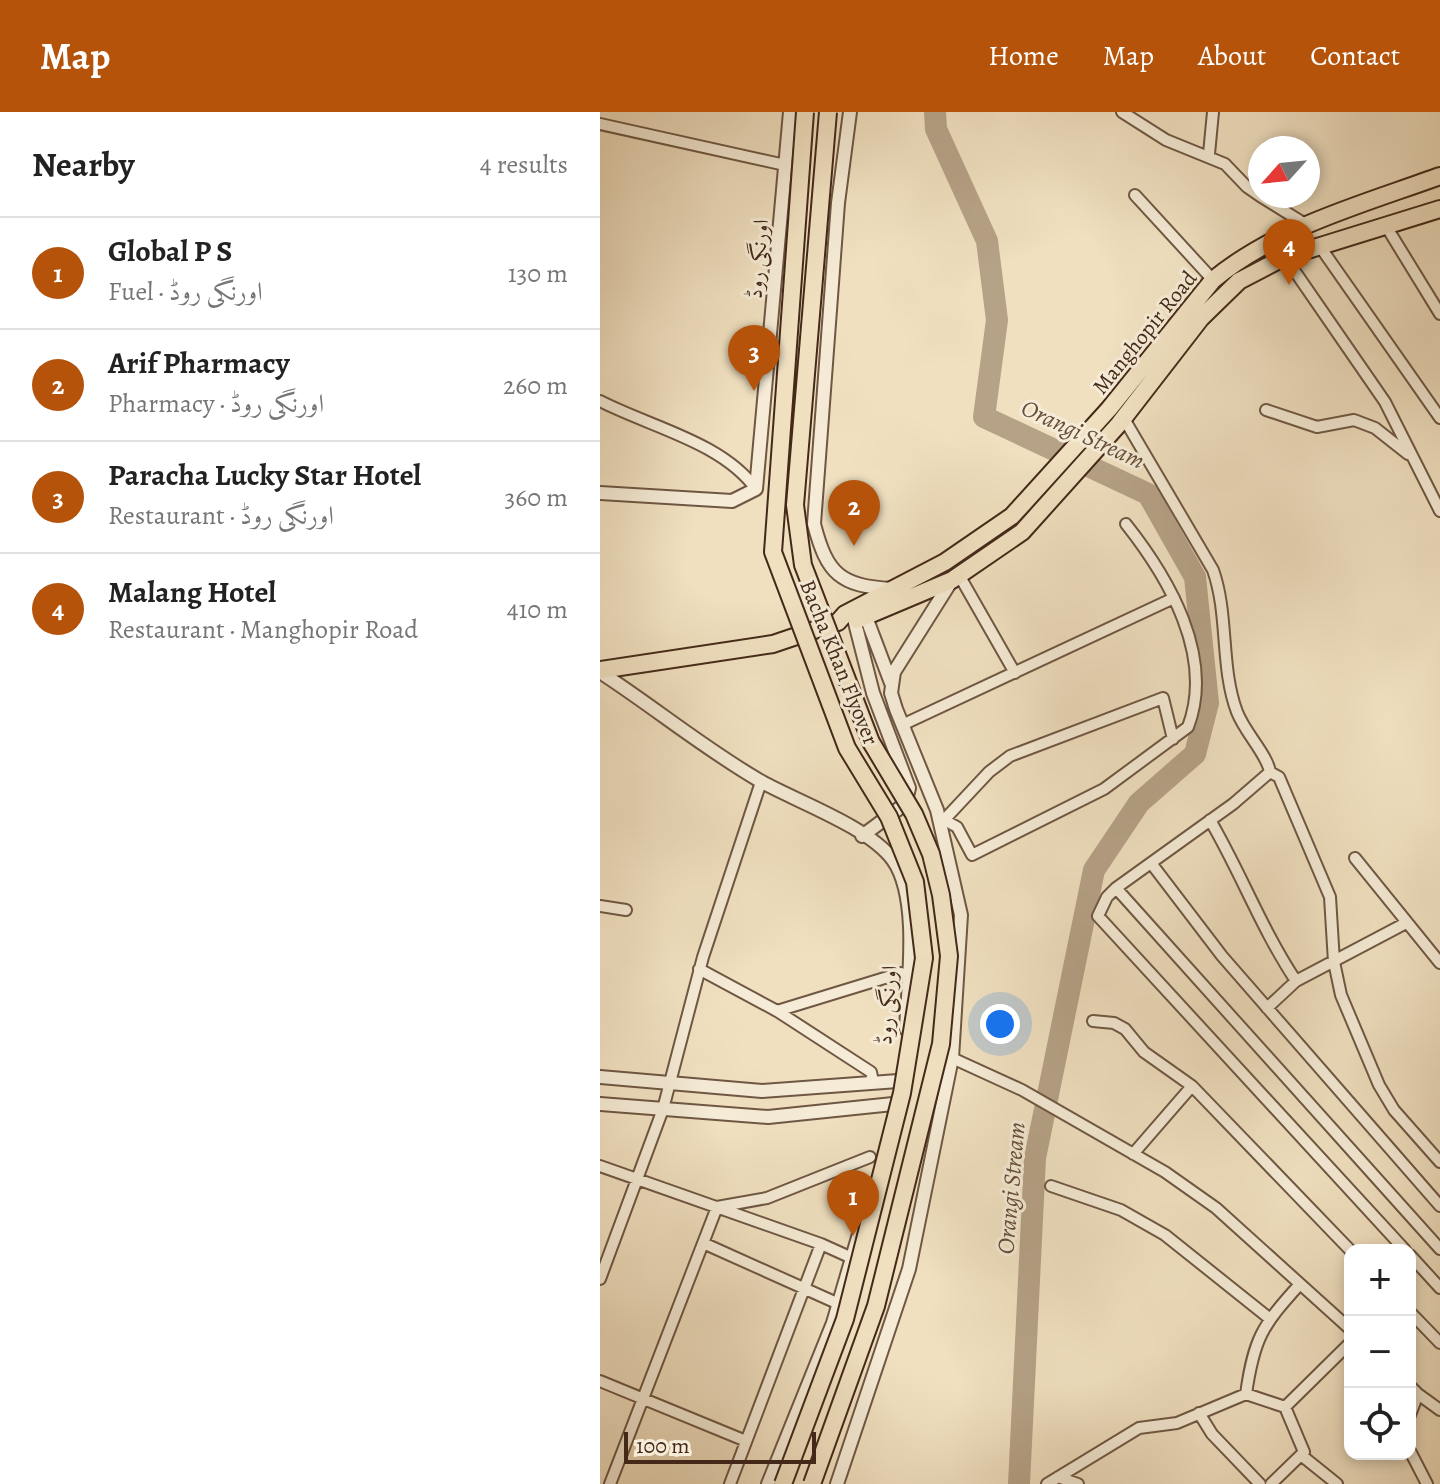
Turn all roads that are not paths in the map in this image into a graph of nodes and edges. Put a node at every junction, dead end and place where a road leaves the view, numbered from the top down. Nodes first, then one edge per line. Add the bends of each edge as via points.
1 (790, 112) edge
2 (805, 112) edge
3 (828, 112) edge
4 (850, 112) edge
5 (1122, 112) edge
6 (1213, 112) edge
7 (600, 124) edge
8 (1209, 154) junction
9 (785, 165) junction
10 (1440, 176) edge
11 (1248, 188) edge
12 (1135, 195) dead end
13 (1279, 208) edge
14 (1440, 209) edge
15 (1305, 224) junction
16 (1386, 226) junction
17 (1321, 248) junction
18 (1285, 257) junction
19 (1213, 280) junction
20 (1440, 314) edge
21 (600, 401) edge
22 (1266, 410) dead end
23 (1117, 417) junction
24 (1440, 418) edge
25 (1413, 457) junction
26 (756, 489) junction
27 (600, 493) edge
28 (1440, 511) edge
29 (1126, 524) dead end
30 (955, 577) junction
31 (896, 589) junction
32 (1174, 598) junction
33 (858, 614) junction
34 (600, 671) edge
35 (1015, 673) junction
36 (891, 683) junction
37 (902, 725) junction
38 (1173, 739) junction
39 (1270, 772) junction
40 (761, 782) junction
41 (942, 819) junction
42 (1210, 820) junction
43 (862, 836) junction
44 (1355, 858) dead end
45 (1151, 863) junction
46 (1116, 888) junction
47 (600, 906) edge
48 (626, 910) dead end
49 (1406, 923) junction
50 (1334, 962) junction
51 (1440, 963) edge
52 (699, 969) junction
53 (901, 973) dead end
54 (1296, 981) junction
55 (1267, 1008) junction
56 (777, 1011) junction
57 (1093, 1021) dead end
58 (952, 1058) junction
59 (600, 1077) edge
60 (898, 1081) junction
61 (873, 1082) junction
62 (669, 1084) junction
63 (1192, 1086) junction
64 (600, 1104) edge
65 (893, 1104) junction
66 (663, 1109) junction
67 (1133, 1154) junction
68 (870, 1157) dead end
69 (1440, 1162) edge
70 (600, 1166) edge
71 (637, 1180) junction
72 (1051, 1186) dead end
73 (1440, 1206) edge
74 (717, 1207) junction
75 (703, 1243) junction
76 (821, 1244) junction
77 (1344, 1244) edge
78 (1399, 1244) edge
79 (1440, 1249) edge
80 (852, 1258) junction
81 (1416, 1262) edge
82 (600, 1279) edge
83 (1300, 1284) junction
84 (1440, 1288) edge
85 (804, 1289) junction
86 (839, 1304) junction
87 (1414, 1316) edge
88 (1269, 1318) junction
89 (1344, 1324) edge
90 (1440, 1343) edge
91 (1344, 1349) edge
92 (600, 1381) edge
93 (1416, 1392) edge
94 (1246, 1394) junction
95 (643, 1398) junction
96 (1285, 1407) junction
97 (1439, 1409) edge
98 (1199, 1413) junction
99 (746, 1441) junction
100 (1301, 1455) junction
101 (1415, 1460) edge
102 (1058, 1477) junction
103 (610, 1484) edge
104 (730, 1484) edge
105 (768, 1484) edge
106 (783, 1484) edge
107 (812, 1484) edge
108 (837, 1484) edge
109 (1047, 1484) edge
110 (1078, 1484) edge
111 (1260, 1484) edge
112 (1271, 1484) edge
113 (1337, 1484) edge
114 (1427, 1484) edge

1 - 9 street, اورنگی روڈ
2 - 106 main road, Bacha Khan Flyover, bridge via 773,552 847,748 889,817 915,882 924,958 902,1093 845,1319
3 - 107 main road, Bacha Khan Flyover, bridge via 795,505 803,565 871,742 931,854 949,956 941,1044 876,1306
4 - 31 street via 838,203 814,524 831,570 869,588
5 - 8 street via 1166,140
6 - 8 street
7 - 9 street
8 - 11 street via 1235,171
9 - 26 street, اورنگی روڈ
10 - 15 main road, Manghopir Road
12 - 19 street
13 - 15 street
14 - 16 main road, Manghopir Road
15 - 19 main road, Manghopir Road
16 - 17 main road, Manghopir Road
16 - 20 street
17 - 18 main road, Manghopir Road
17 - 24 street
18 - 23 main road, Manghopir Road via 1219,298
18 - 25 street via 1385,402
19 - 23 main road, Manghopir Road
21 - 26 street via 742,470
22 - 25 street via 1317,427 1354,420 1375,428
23 - 30 main road, Manghopir Road via 1022,532
23 - 31 main road, Manghopir Road via 1012,516
23 - 39 street via 1213,570 1220,589 1233,699
25 - 28 street
26 - 27 street via 732,501
29 - 32 street
30 - 33 main road, Manghopir Road
30 - 35 street
30 - 36 street
31 - 33 main road, Manghopir Road
32 - 35 street
32 - 38 street via 1189,636 1195,693 1188,727
33 - 34 main road, Manghopir Road via 773,644
33 - 36 street
33 - 43 street via 873,693 909,788 905,804
34 - 40 street, اورنگی روڈ
35 - 37 street
36 - 37 street
37 - 41 street
38 - 41 street via 1104,789 972,855 957,827
38 - 41 street via 1163,698 1010,756
39 - 42 street
39 - 50 street via 1279,777 1330,897
40 - 43 street, اورنگی روڈ
40 - 52 street
41 - 58 street via 961,915
42 - 45 street
42 - 54 street via 1239,870 1269,942
43 - 60 street, اورنگی روڈ via 894,861 906,899 911,936
44 - 49 street
45 - 46 street
45 - 55 street
46 - 78 street via 1098,916
46 - 79 street
47 - 48 street
49 - 50 street
49 - 51 street
50 - 54 street
50 - 69 street via 1341,995 1379,1085
52 - 56 street
52 - 62 street
53 - 56 street
54 - 55 street
55 - 73 street
56 - 61 street via 871,1072
57 - 63 street via 1125,1029 1144,1052
58 - 67 street via 1022,1090
58 - 108 street via 909,1269
59 - 62 street
60 - 61 street
60 - 65 street, اورنگی روڈ
61 - 62 street via 762,1091
62 - 66 street
63 - 67 street
63 - 77 street
64 - 66 street
65 - 66 street via 768,1117
65 - 80 street, اورنگی روڈ
66 - 71 street
67 - 83 street via 1216,1208
68 - 74 street via 767,1198
70 - 71 street
71 - 74 street
71 - 82 street
72 - 88 street via 1121,1210 1165,1235
74 - 75 street
74 - 76 street
75 - 85 street
75 - 95 street
76 - 80 street
76 - 85 street
80 - 86 street, اورنگی روڈ
81 - 84 street
83 - 88 street
83 - 89 street
85 - 86 street
85 - 99 street
86 - 105 street, اورنگی روڈ
87 - 90 street
88 - 94 street via 1252,1347
91 - 96 street
92 - 95 street
93 - 97 street
94 - 96 street
94 - 98 street
95 - 99 street
95 - 103 street
96 - 100 street
98 - 102 street via 1177,1423 1139,1428
98 - 111 street
99 - 104 street
100 - 112 street
100 - 113 street
101 - 114 street
102 - 109 street
102 - 110 street

